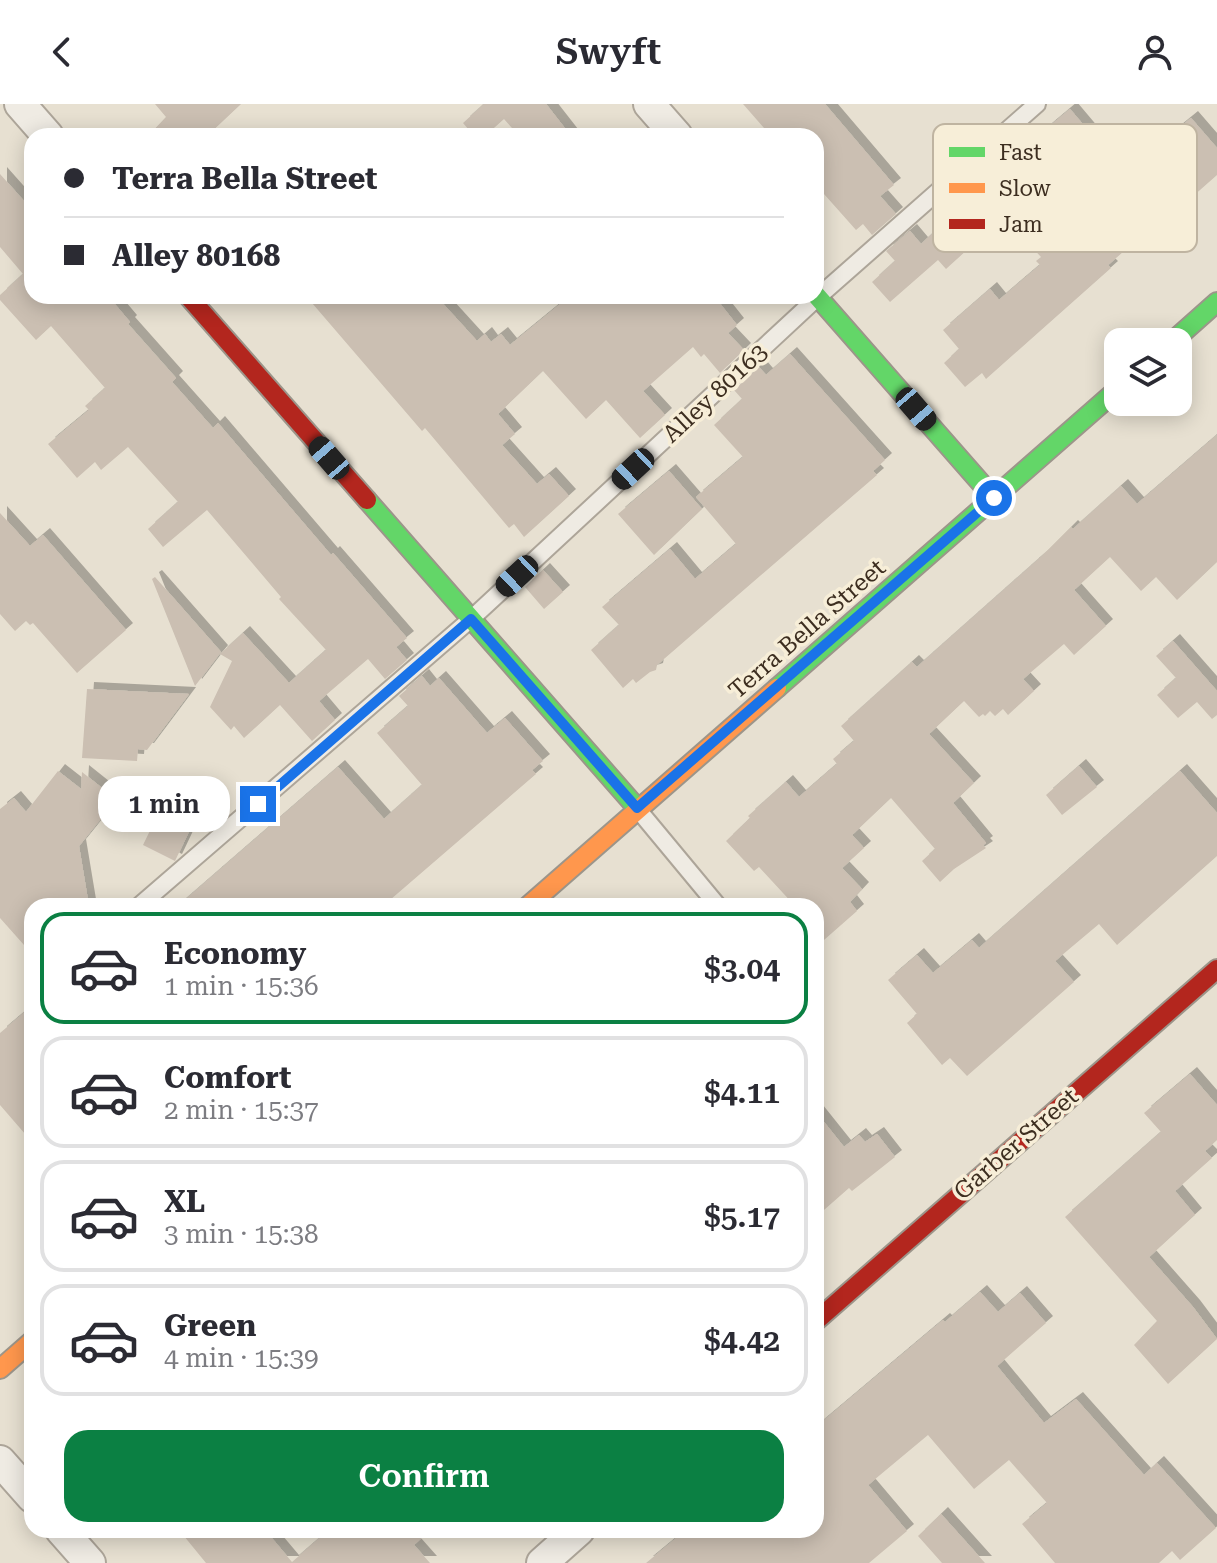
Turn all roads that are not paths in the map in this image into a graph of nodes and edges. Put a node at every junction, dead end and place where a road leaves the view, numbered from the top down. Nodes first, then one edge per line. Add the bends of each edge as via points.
1 (20, 104) edge
2 (649, 104) edge
3 (1037, 104) edge
4 (1014, 124) edge
5 (41, 128) edge
6 (670, 128) edge
7 (933, 195) edge
8 (824, 290) edge
9 (1217, 302) edge
10 (195, 304) edge
11 (808, 304) edge
12 (824, 304) edge
13 (1188, 328) edge
14 (1104, 401) edge
15 (994, 498) junction
16 (471, 619) junction
17 (637, 808) junction
18 (148, 898) edge
19 (537, 898) edge
20 (711, 898) edge
21 (1217, 969) edge
22 (824, 1314) edge
23 (24, 1348) edge
24 (0, 1369) edge
25 (0, 1461) edge
26 (24, 1488) edge
27 (68, 1538) edge
28 (570, 1538) edge
29 (90, 1563) edge
30 (542, 1563) edge

1 - 5 street
2 - 6 street
3 - 4 lane, Alley 80163
7 - 8 lane, Alley 80163
9 - 13 street
10 - 16 street
11 - 16 lane, Alley 80163
12 - 15 street
14 - 15 street, Terra Bella Street
15 - 17 street, Terra Bella Street
16 - 17 street
16 - 18 lane, Alley 80163
17 - 19 street, Terra Bella Street
17 - 20 lane
21 - 22 street, Garber Street
23 - 24 street
25 - 26 street
27 - 29 street
28 - 30 street

